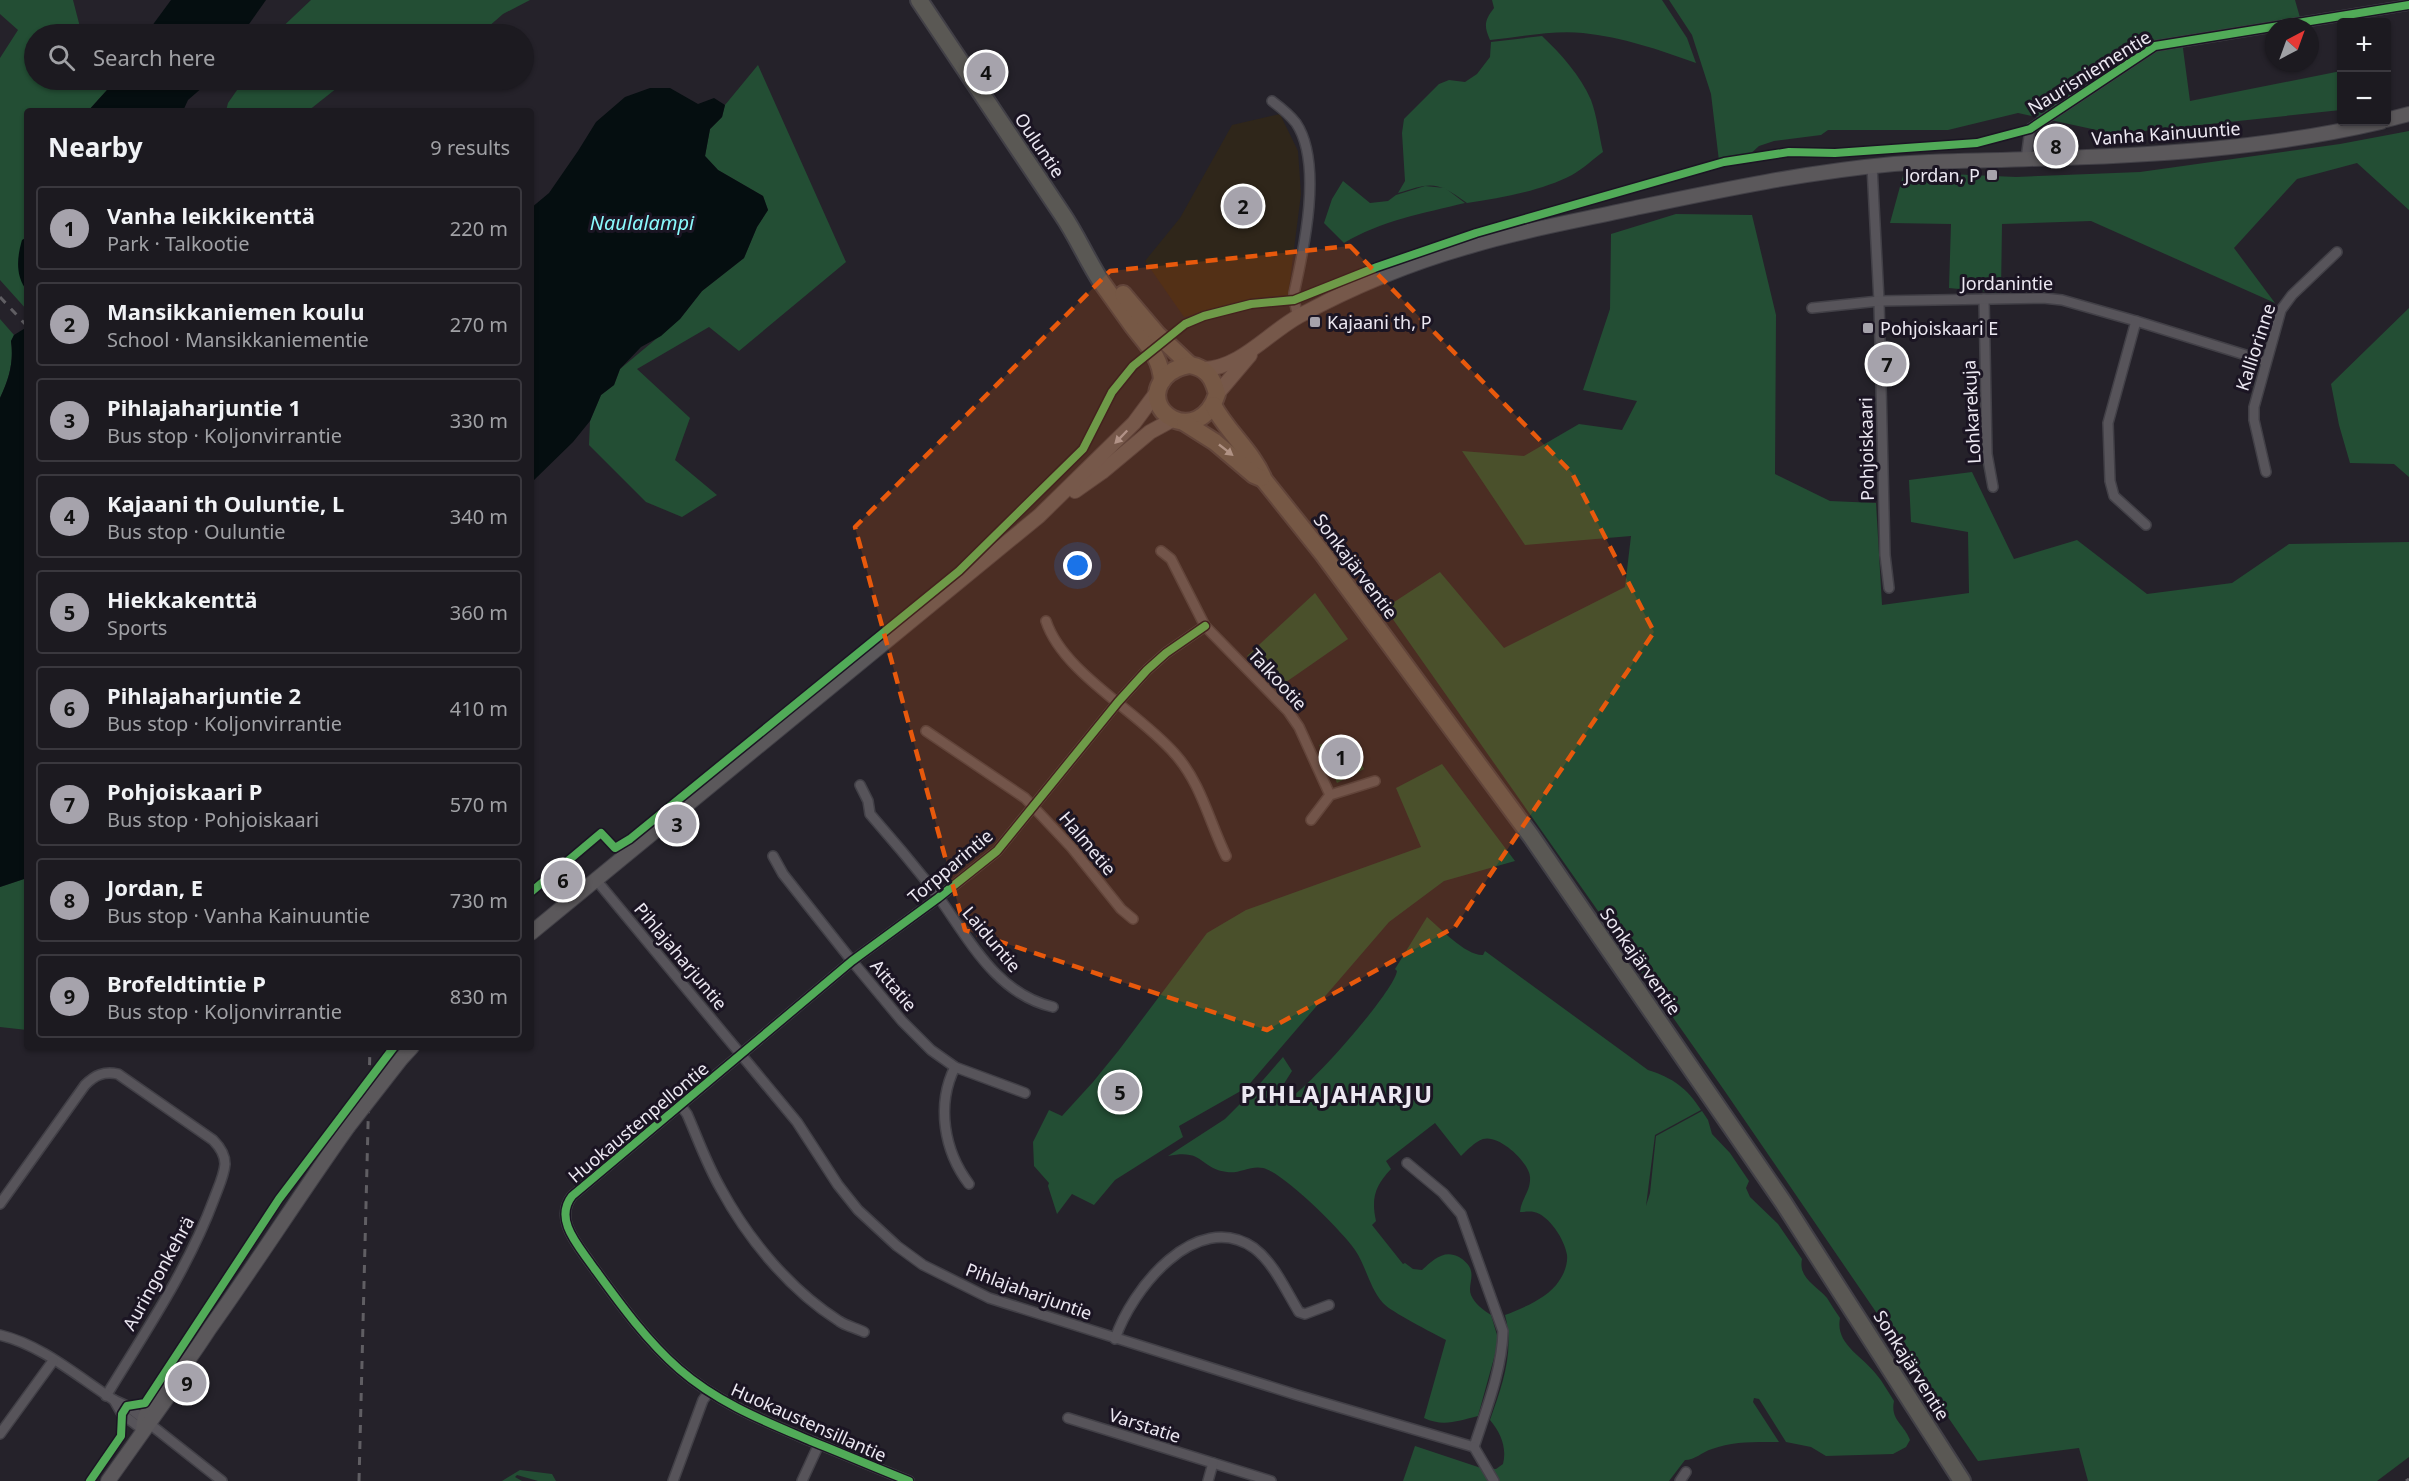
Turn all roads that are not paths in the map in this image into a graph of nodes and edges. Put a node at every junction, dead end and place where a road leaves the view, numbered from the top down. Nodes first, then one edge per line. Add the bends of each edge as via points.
1 (919, 0) edge
2 (2409, 4) edge
3 (1272, 101) dead end
4 (2409, 114) edge
5 (2391, 119) edge
6 (2361, 126) edge
7 (2026, 159) junction
8 (1872, 166) junction
9 (1068, 223) junction
10 (2337, 252) dead end
11 (1984, 299) junction
12 (1880, 301) junction
13 (1812, 308) dead end
14 (1298, 316) junction
15 (2136, 321) junction
16 (1262, 342) junction
17 (2265, 361) junction
18 (1197, 367) junction
19 (1160, 386) junction
20 (1215, 400) junction
21 (1178, 422) junction
22 (2266, 472) dead end
23 (1264, 480) junction
24 (1994, 487) dead end
25 (1039, 516) junction
26 (2146, 525) dead end
27 (1161, 551) dead end
28 (1889, 588) dead end
29 (1046, 621) dead end
30 (1205, 626) junction
31 (1118, 702) junction
32 (926, 731) dead end
33 (1375, 781) dead end
34 (860, 785) dead end
35 (1330, 795) junction
36 (1034, 806) junction
37 (1311, 820) dead end
38 (773, 856) dead end
39 (1226, 856) dead end
40 (597, 881) junction
41 (938, 898) junction
42 (1133, 919) dead end
43 (534, 931) edge
44 (852, 960) junction
45 (1053, 1007) dead end
46 (409, 1050) edge
47 (742, 1053) junction
48 (954, 1067) junction
49 (1025, 1093) dead end
50 (681, 1106) junction
51 (1407, 1163) dead end
52 (969, 1184) dead end
53 (0, 1204) edge
54 (564, 1220) joint
55 (1329, 1305) dead end
56 (864, 1332) dead end
57 (0, 1335) edge
58 (1115, 1339) junction
59 (53, 1360) junction
60 (709, 1392) junction
61 (110, 1398) junction
62 (1068, 1418) dead end
63 (146, 1424) junction
64 (0, 1434) edge
65 (819, 1444) junction
66 (1474, 1447) junction
67 (1213, 1463) junction
68 (1686, 1472) dead end
69 (108, 1481) edge
70 (222, 1481) edge
71 (673, 1481) edge
72 (802, 1481) edge
73 (909, 1481) edge
74 (1208, 1481) edge
75 (1271, 1481) edge
76 (1494, 1481) edge
77 (1680, 1481) edge
78 (1962, 1481) edge

1 - 9 highway, Ouluntie
2 - 7 street, Naurisniementie via 2155,46 2030,129
3 - 14 street via 1296,123 1306,146 1310,180 1308,216 1294,293
4 - 5 main road
6 - 7 main road, Vanha Kainuuntie via 2230,148
7 - 8 main road, Vanha Kainuuntie
8 - 12 street, Pohjoiskaari
8 - 14 main road, Vanha Kainuuntie via 1737,186 1475,244 1407,266
9 - 18 highway, Ouluntie via 1135,310
9 - 19 highway, Ouluntie via 1103,285 1159,361
10 - 17 street, Kalliorinne via 2281,310
11 - 12 street, Jordanintie
11 - 15 street, Jordanintie via 2062,300
11 - 24 street, Lohkarekuja via 1987,454
12 - 13 street, Jordanintie
12 - 28 street, Pohjoiskaari
14 - 16 main road, Vanha Kainuuntie
15 - 17 street, Jordanintie
15 - 26 street via 2108,423 2110,481 2114,496
16 - 18 main road, Vanha Kainuuntie via 1215,369
16 - 20 main road, Vanha Kainuuntie
17 - 22 street, Kalliorinne via 2253,407
18 - 19 highway via 1180,366
18 - 20 highway via 1210,376
19 - 21 highway via 1159,403 1164,413
19 -> 25 main road via 1125,432
20 - 21 highway via 1202,418
20 - 23 highway, Sonkajärventie via 1231,434 1259,467
21 -> 23 highway, Sonkajärventie via 1215,442
21 - 25 main road via 1150,432
23 - 78 highway, Sonkajärventie via 1538,846 1783,1202
25 - 40 main road
27 - 30 street, Talkootie via 1171,559
29 - 31 street via 1066,655
30 - 31 street, Torpparintie via 1166,653
30 - 35 street, Talkootie via 1288,711
31 - 36 street, Torpparintie
31 - 39 street via 1166,744 1187,769
32 - 36 street, Halmetie
33 - 35 street
34 - 41 street, Laiduntie via 870,814
35 - 37 street
36 - 41 street, Torpparintie via 997,851
36 - 42 street, Halmetie
38 - 44 street, Aittatie
40 - 43 main road
40 - 47 street, Pihlajaharjuntie
41 - 44 street, Torpparintie
41 - 45 street, Laiduntie via 996,975 1029,999
44 - 47 street, Torpparintie
44 - 48 street, Aittatie via 918,1037
46 - 63 main road, bridge via 348,1127
47 - 50 street, Huokaustenpellontie
47 - 58 street, Pihlajaharjuntie via 797,1122 838,1185 897,1246 923,1265 989,1298
48 - 49 street, Aittatie
48 - 52 street via 944,1104 945,1130 953,1158
50 - 54 street, Huokaustenpellontie via 573,1196 565,1208
50 - 56 street via 721,1190 786,1277 840,1322
51 - 66 street via 1461,1214 1503,1331 1503,1348
53 - 61 street, Auringonkehrä via 85,1084 100,1074 118,1074 220,1148 224,1156 223,1173 201,1235
54 - 60 street, Huokaustensillantie via 632,1321 680,1370
55 - 58 street via 1305,1314 1299,1312 1256,1250 1236,1240 1206,1240 1180,1250 1154,1274 1122,1319
57 - 59 street via 22,1341
58 - 66 street, Pihlajaharjuntie
59 - 61 street
59 - 64 street
60 - 65 street, Huokaustensillantie via 750,1415
60 - 71 street
61 - 63 street via 122,1414
62 - 67 street, Varstatie
63 - 69 main road
63 - 70 street
65 - 72 street
65 - 73 street, Huokaustensillantie
66 - 76 street
67 - 74 street
67 - 75 street, Varstatie
68 - 77 street

